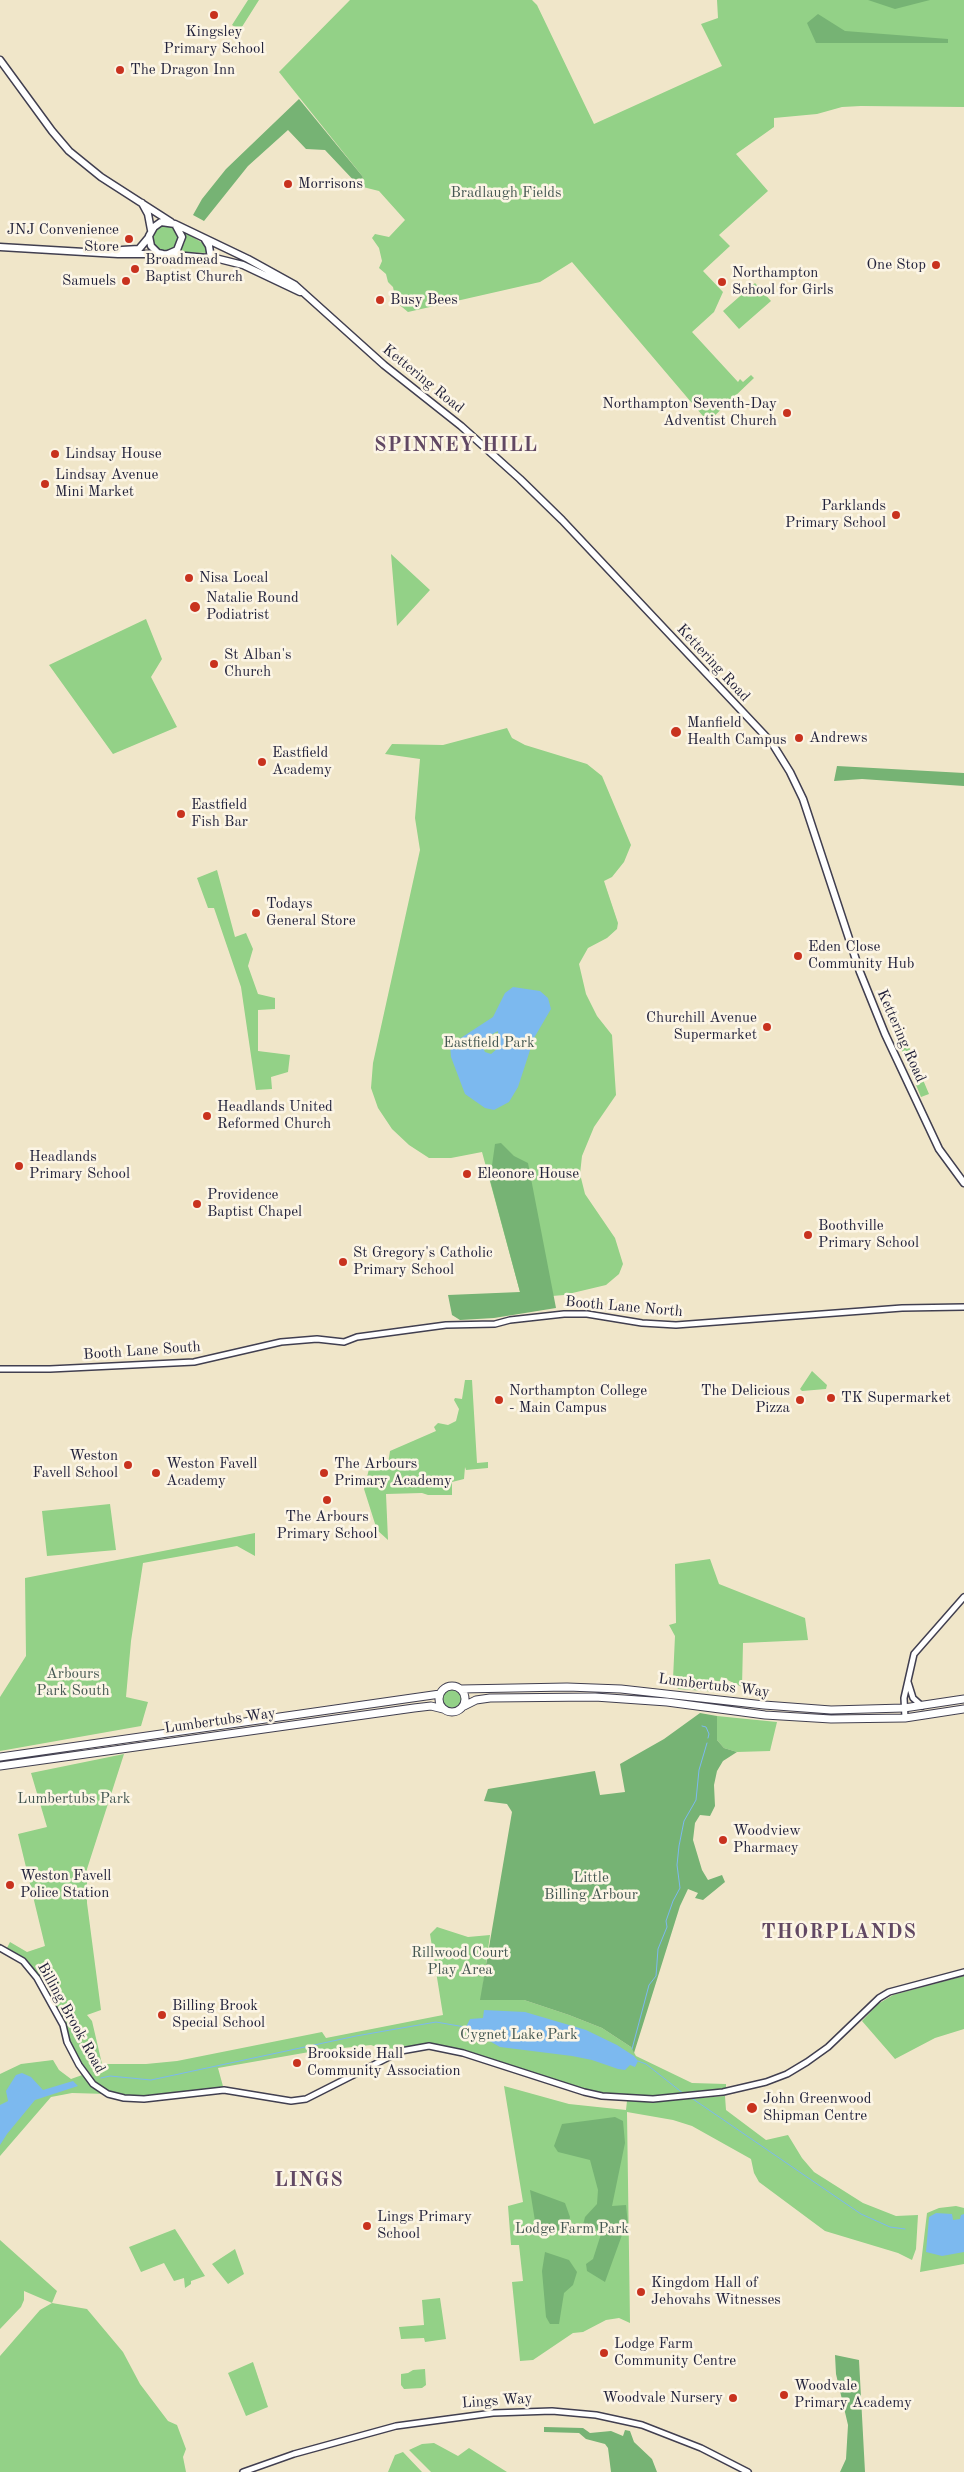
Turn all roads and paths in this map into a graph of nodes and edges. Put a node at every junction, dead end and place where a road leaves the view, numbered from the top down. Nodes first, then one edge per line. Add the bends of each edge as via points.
1 (0, 60) edge
2 (139, 200) junction
3 (173, 223) junction
4 (150, 234) junction
5 (203, 237) junction
6 (0, 246) edge
7 (111, 252) junction
8 (165, 254) junction
9 (211, 258) junction
10 (304, 294) junction
11 (964, 1183) edge
12 (964, 1308) edge
13 (344, 1342) joint
14 (0, 1369) edge
15 (964, 1597) edge
16 (907, 1677) junction
17 (461, 1689) junction
18 (440, 1694) junction
19 (964, 1699) edge
20 (464, 1706) junction
21 (922, 1706) junction
22 (904, 1708) junction
23 (443, 1709) junction
24 (964, 1709) edge
25 (905, 1718) junction
26 (0, 1757) edge
27 (0, 1766) edge
28 (0, 1948) edge
29 (964, 1972) edge
30 (243, 2472) edge
31 (748, 2472) edge

1 - 2 main road, Kettering Road via 69,151
2 - 3 main road, Kettering Road
2 - 4 main road via 148,214
3 - 4 main road via 161,222
3 - 5 main road, Kettering Road
3 - 8 main road via 180,230 182,241 177,250
4 - 7 main road via 139,249
4 - 8 main road via 151,246
5 - 9 main road
5 - 10 main road, Kettering Road via 282,277
6 - 7 main road
7 - 8 main road, Kettering Road
8 - 9 main road, Kettering Road
9 - 10 main road, Kettering Road via 243,265
10 - 11 main road, Kettering Road via 530,488 772,743 803,799 860,972 885,1034 939,1149
12 - 13 street, Booth Lane North via 902,1308 665,1326 598,1315 564,1314 495,1324 446,1325 363,1336
13 - 14 street, Booth Lane South via 317,1339 281,1342 192,1362
15 - 16 street via 916,1651
16 - 21 street via 909,1691
16 - 22 street
17 - 18 highway via 449,1686
17 - 20 highway via 465,1697
17 - 22 highway, Lumbertubs Way via 612,1689 789,1708
18 - 23 highway via 439,1702
18 - 26 highway, Lumbertubs Way
19 - 21 highway, Lumbertubs Way
20 - 23 highway via 456,1712
20 - 25 highway, Lumbertubs Way via 482,1699 566,1696 667,1702 811,1718
21 - 22 highway, Lumbertubs Way
22 - 25 street
23 - 27 highway, Lumbertubs Way via 420,1707
24 - 25 highway, Lumbertubs Way
28 - 29 street, Billing Brook Road via 23,1961 37,1978 63,2025 67,2042 93,2084 108,2094 144,2099 224,2090 291,2101 306,2099 401,2051 429,2046 463,2052 584,2092 627,2098 653,2099 740,2089 787,2074 828,2047 889,1992
30 - 31 street, Lings Way via 294,2454 396,2426 493,2413 552,2411 642,2424

